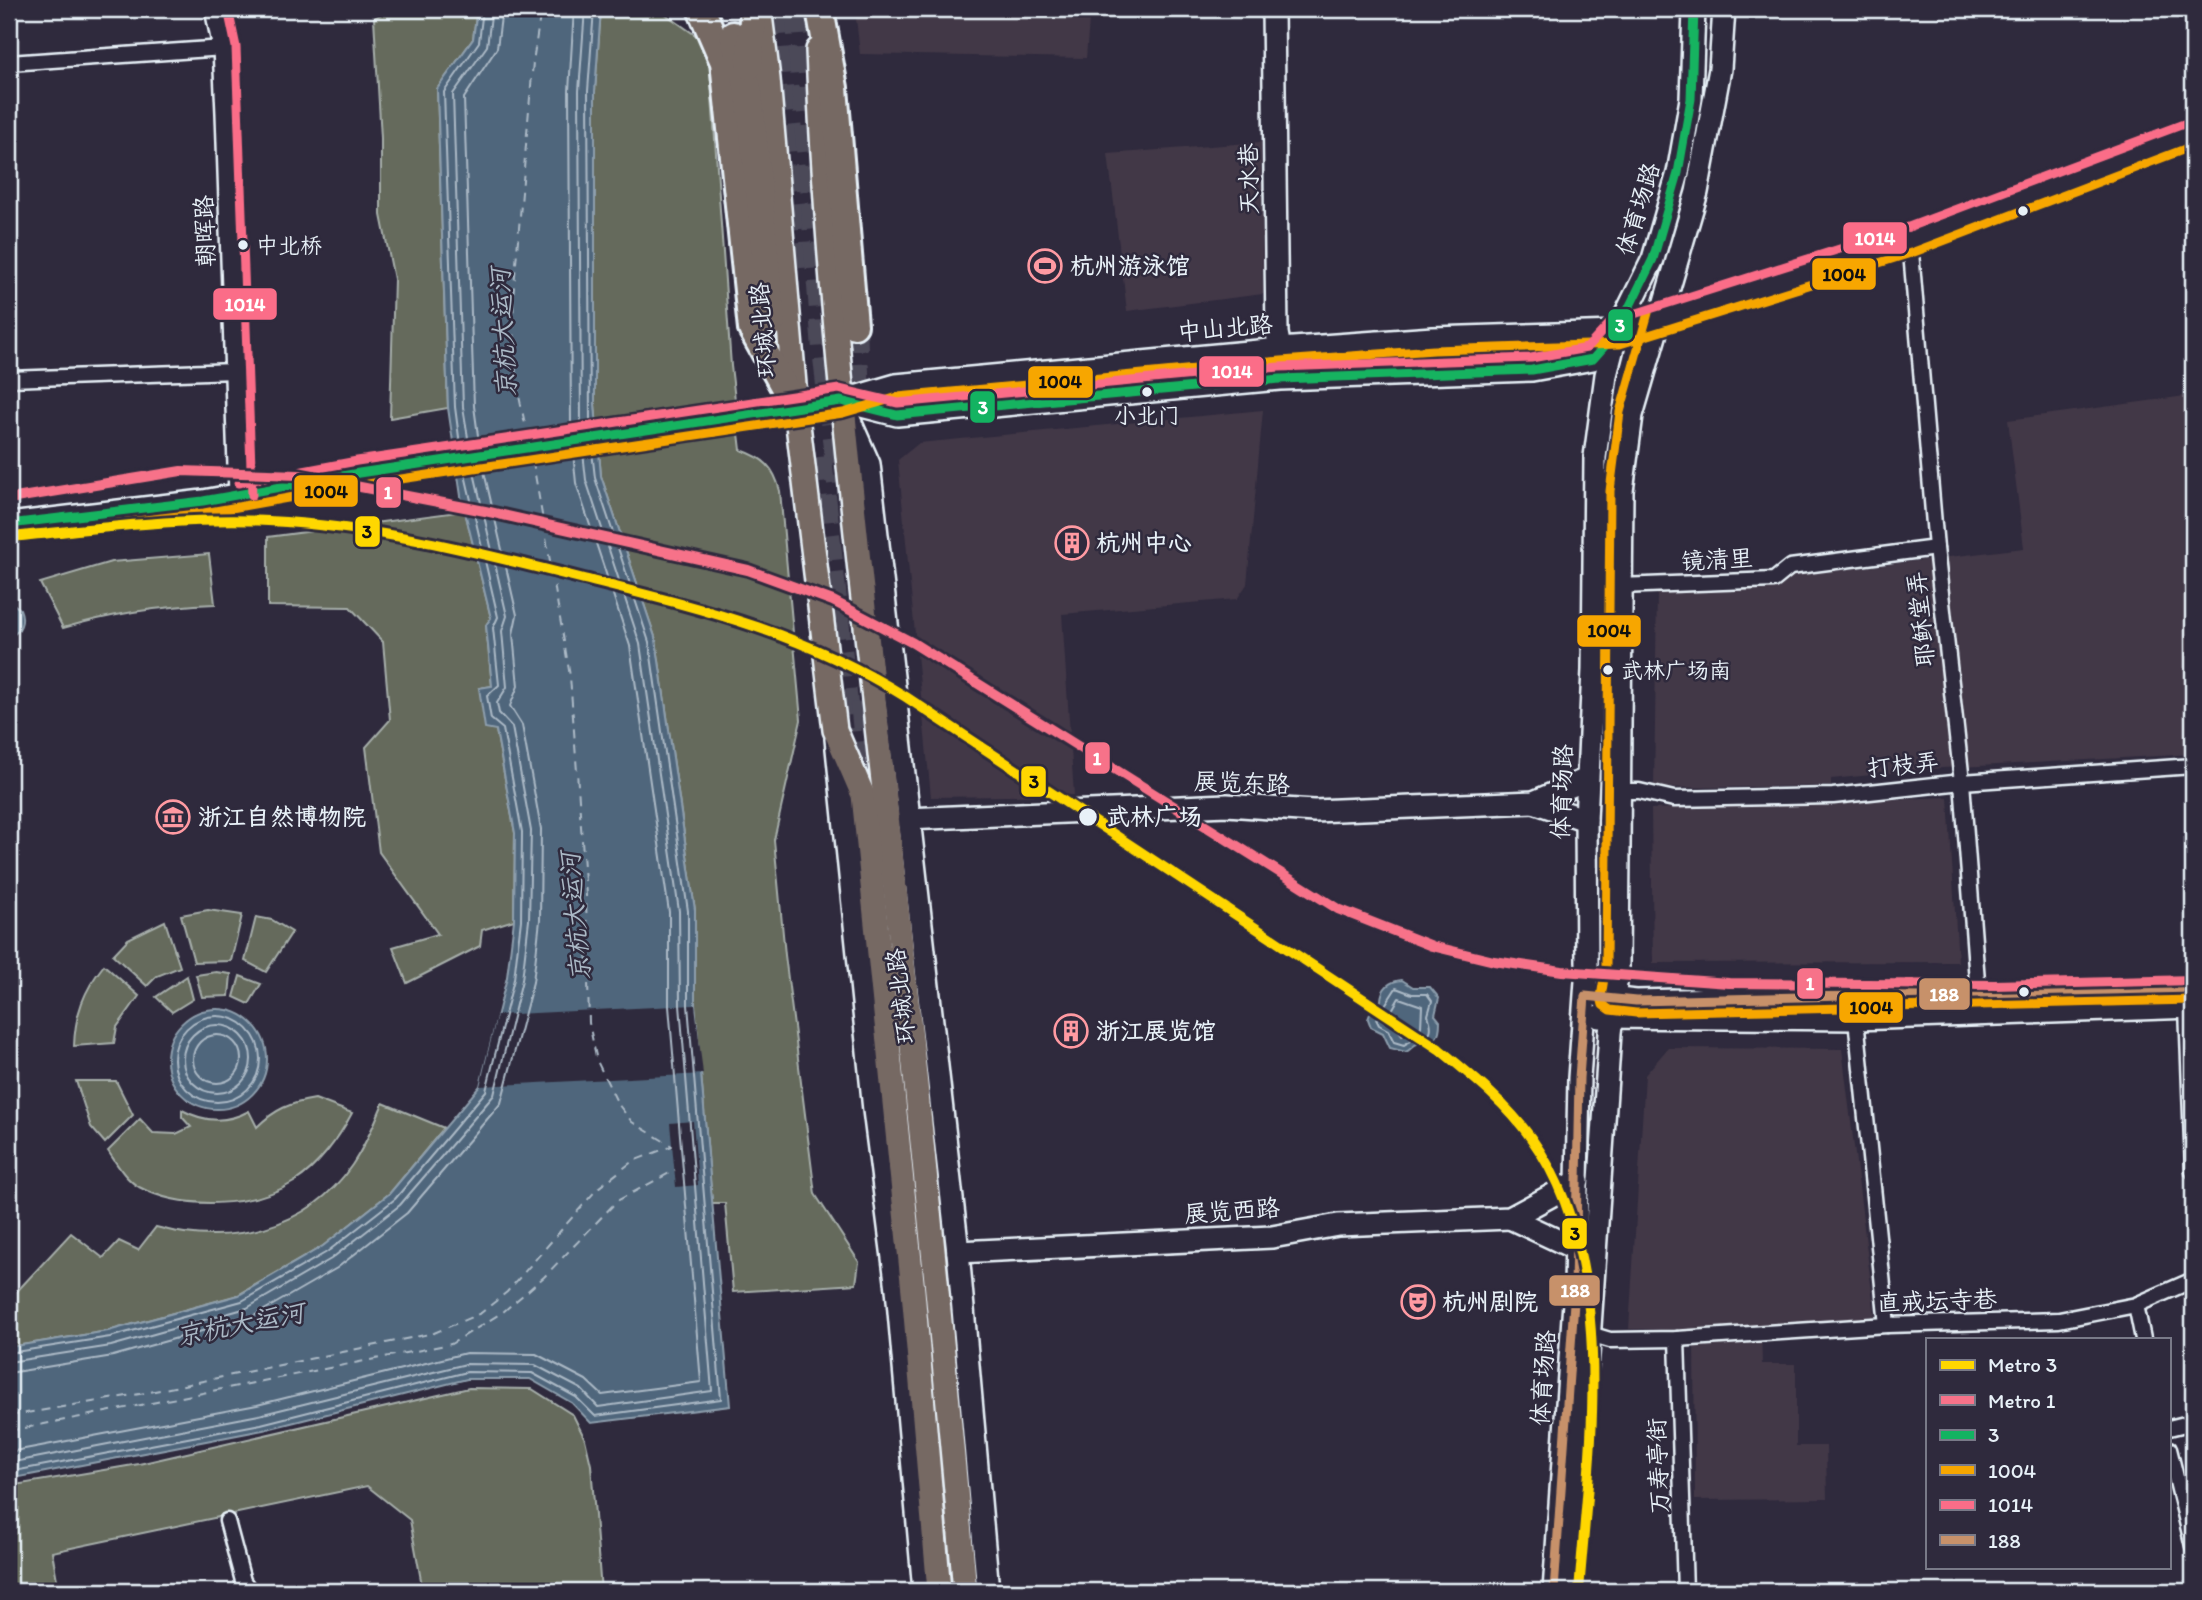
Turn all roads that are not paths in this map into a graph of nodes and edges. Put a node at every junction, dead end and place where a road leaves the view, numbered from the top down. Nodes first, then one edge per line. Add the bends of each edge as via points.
1 (216, 9) edge
2 (701, 9) edge
3 (720, 9) edge
4 (756, 9) edge
5 (819, 9) edge
6 (1273, 9) edge
7 (1694, 9) edge
8 (1724, 9) edge
9 (224, 48) junction
10 (9, 64) edge
11 (749, 92) junction
12 (2193, 133) edge
13 (1910, 240) junction
14 (1660, 316) junction
15 (772, 322) tunnel mouth
16 (854, 325) tunnel mouth
17 (1617, 332) junction
18 (1280, 349) junction
19 (235, 371) junction
20 (9, 379) edge
21 (841, 401) junction
22 (796, 408) junction
23 (240, 495) junction
24 (9, 524) edge
25 (1936, 548) junction
26 (1620, 586) junction
27 (835, 730) junction
28 (2193, 766) edge
29 (1587, 779) junction
30 (1962, 782) junction
31 (1619, 791) junction
32 (1534, 802) junction
33 (907, 820) junction
34 (1586, 820) junction
35 (1841, 987) dead end
36 (1978, 994) junction
37 (2191, 1001) edge
38 (1584, 1006) junction
39 (1613, 1008) junction
40 (1856, 1019) junction
41 (2193, 1171) edge
42 (1578, 1181) junction
43 (1510, 1218) junction
44 (1576, 1250) junction
45 (958, 1252) junction
46 (2193, 1280) edge
47 (2136, 1305) junction
48 (1887, 1325) junction
49 (1590, 1334) junction
50 (2143, 1338) edge
51 (1676, 1339) junction
52 (2193, 1422) edge
53 (2170, 1428) edge
54 (2170, 1452) edge
55 (227, 1521) dead end
56 (2193, 1546) edge
57 (250, 1591) edge
58 (924, 1591) edge
59 (939, 1591) edge
60 (965, 1591) edge
61 (988, 1591) edge
62 (1554, 1591) edge
63 (1572, 1591) edge
64 (1685, 1591) edge

1 - 9 main road, 朝晖路
2 - 22 highway via 724,62 752,329
3 - 11 highway via 734,38
4 - 11 highway
4 - 22 main road, 环城北路 via 768,79
5 - 16 highway via 834,88
5 - 21 main road, 环城北路 via 823,186
6 - 18 main road, 天水巷
7 - 17 main road, 体育场路 via 1691,99 1678,173 1653,259
8 - 14 main road, 体育场路 via 1720,69 1697,192
9 - 10 street
9 - 19 main road, 朝晖路
11 - 15 highway
12 - 13 main road, 中山北路
13 - 14 main road, 中山北路
13 - 25 street, 耶稣堂弄
14 - 17 main road, 中山北路
14 - 26 main road, 体育场路 via 1632,415 1622,491
17 - 18 main road, 中山北路
17 - 21 main road, 中山北路 via 1593,359 1532,370 1280,380 897,415
17 - 29 main road, 体育场路 via 1595,457
18 - 21 main road, 中山北路 via 896,385
19 - 20 street
19 - 23 main road, 朝晖路
21 - 22 main road, 中山北路
21 - 33 main road, 环城北路 via 869,464
21 - 60 main road, 环城北路 via 937,1270
22 - 23 main road, 中山北路
22 - 27 main road, 环城北路
23 - 24 main road, 中山北路
25 - 26 street, 镜清里 via 1790,567 1774,580
25 - 30 street, 耶稣堂弄
26 - 31 main road, 体育场路
27 - 58 main road, 环城北路 via 897,1289
27 - 59 main road, 环城北路 via 863,795
28 - 30 street, 打枝弄
29 - 32 main road, 展览东路
29 - 34 main road, 体育场路
30 - 31 street, 打枝弄 via 1833,796 1674,799
30 - 36 street, 耶稣堂弄
31 - 39 main road, 体育场路 via 1618,967
32 - 33 main road, 展览东路 via 1314,811 1227,805
32 - 34 main road, 展览东路
33 - 45 main road, 环城北路
34 - 38 main road, 体育场路
35 - 39 main road via 1638,989
36 - 37 main road
36 - 39 main road via 1636,1001
37 - 40 main road
37 - 41 street
38 - 39 main road
38 - 42 main road, 体育场路
39 - 40 main road
39 - 49 main road, 体育场路
40 - 48 street
42 - 43 main road, 展览西路
42 - 44 main road, 体育场路
43 - 44 main road, 展览西路
43 - 45 main road, 展览西路 via 1338,1225 1272,1237
44 - 62 main road, 体育场路
45 - 61 main road, 环城北路
46 - 47 street, 直戒坛寺巷
47 - 48 street, 直戒坛寺巷 via 2059,1320
47 - 50 street
48 - 51 street, 直戒坛寺巷
49 - 51 street, 直戒坛寺巷 via 1610,1339
49 - 63 main road, 体育场路
51 - 64 street, 万寿亭街
52 - 53 street
54 - 56 street
55 - 57 street via 243,1581

